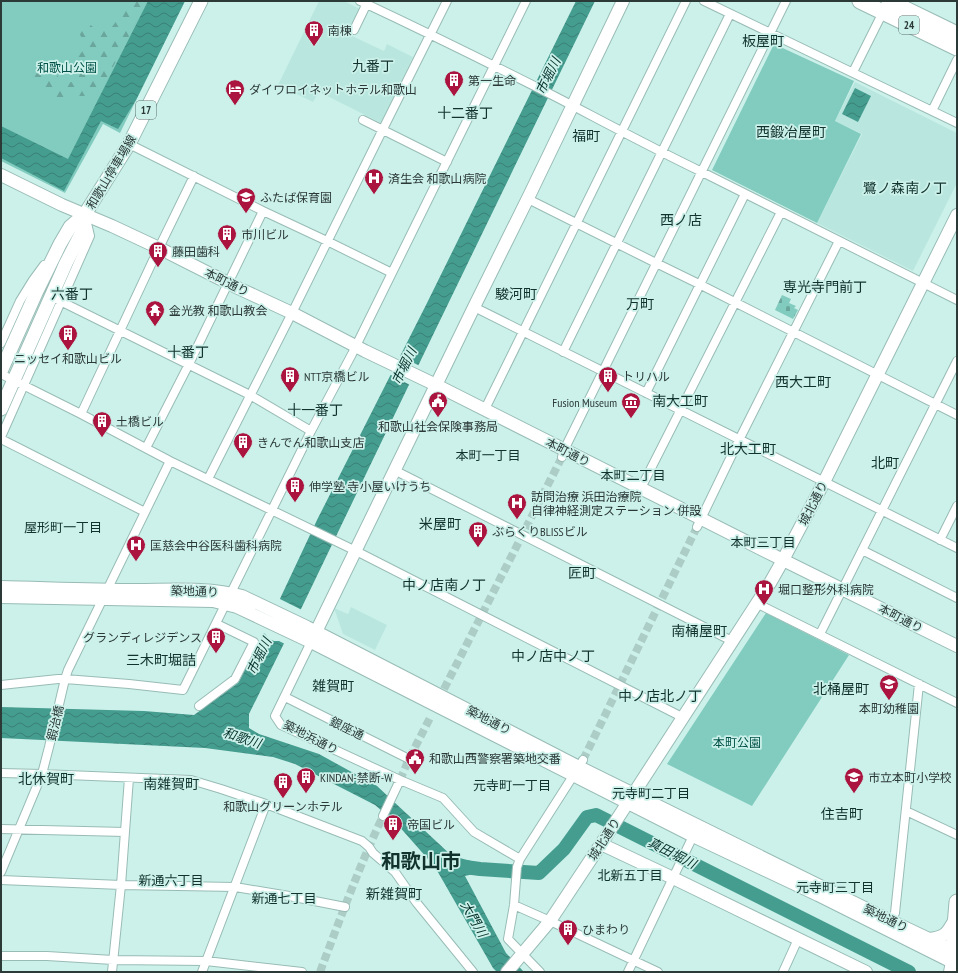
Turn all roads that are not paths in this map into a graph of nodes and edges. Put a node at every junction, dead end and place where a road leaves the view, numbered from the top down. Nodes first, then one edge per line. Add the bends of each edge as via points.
1 (200, 1) edge
2 (447, 1) edge
3 (526, 1) edge
4 (623, 1) edge
5 (686, 1) edge
6 (704, 1) edge
7 (786, 1) edge
8 (860, 1) edge
9 (365, 2) edge
10 (886, 6) edge
11 (730, 14) junction
12 (354, 30) dead end
13 (770, 33) junction
14 (431, 34) junction
15 (957, 34) edge
16 (957, 48) edge
17 (957, 60) edge
18 (494, 66) junction
19 (853, 72) junction
20 (572, 106) junction
21 (932, 111) junction
22 (363, 120) dead end
23 (957, 123) edge
24 (382, 130) junction
25 (622, 132) junction
26 (129, 144) junction
27 (661, 152) junction
28 (447, 162) junction
29 (702, 172) junction
30 (1, 175) edge
31 (194, 176) junction
32 (745, 194) junction
33 (528, 199) junction
34 (263, 211) junction
35 (781, 212) junction
36 (85, 214) junction
37 (957, 215) edge
38 (576, 223) junction
39 (327, 241) junction
40 (839, 241) junction
41 (617, 243) junction
42 (60, 244) junction
43 (159, 248) junction
44 (656, 263) junction
45 (392, 273) junction
46 (228, 282) junction
47 (699, 284) junction
48 (922, 284) junction
49 (56, 299) junction
50 (957, 300) edge
51 (735, 302) junction
52 (474, 307) junction
53 (292, 313) junction
54 (120, 331) junction
55 (793, 331) junction
56 (523, 332) junction
57 (1, 343) edge
58 (355, 346) junction
59 (563, 352) junction
60 (957, 361) edge
61 (188, 364) junction
62 (603, 371) junction
63 (1, 372) edge
64 (877, 374) junction
65 (19, 383) junction
66 (436, 385) junction
67 (646, 393) junction
68 (250, 395) junction
69 (936, 403) junction
70 (1, 409) edge
71 (484, 409) junction
72 (681, 410) junction
73 (81, 414) junction
74 (957, 415) edge
75 (311, 431) junction
76 (1, 438) edge
77 (739, 440) junction
78 (146, 448) junction
79 (563, 454) junction
80 (170, 461) junction
81 (394, 470) junction
82 (208, 479) junction
83 (824, 482) junction
84 (641, 488) junction
85 (957, 506) edge
86 (272, 510) junction
87 (881, 510) junction
88 (145, 512) junction
89 (699, 523) junction
90 (940, 540) junction
91 (957, 548) edge
92 (862, 550) junction
93 (356, 551) junction
94 (783, 560) junction
95 (1, 587) edge
96 (842, 589) junction
97 (104, 594) junction
98 (1, 597) edge
99 (229, 598) junction
100 (957, 598) edge
101 (756, 603) junction
102 (217, 624) junction
103 (820, 634) junction
104 (309, 635) junction
105 (732, 641) junction
106 (957, 646) edge
107 (65, 679) junction
108 (919, 684) junction
109 (1, 685) edge
110 (285, 697) junction
111 (957, 703) edge
112 (199, 706) dead end
113 (682, 717) junction
114 (410, 758) dead end
115 (578, 768) junction
116 (1, 773) edge
117 (42, 774) junction
118 (129, 778) junction
119 (400, 780) junction
120 (630, 798) junction
121 (266, 804) junction
122 (906, 811) junction
123 (383, 816) tunnel mouth
124 (1, 829) edge
125 (18, 830) junction
126 (125, 832) junction
127 (957, 835) edge
128 (694, 836) junction
129 (601, 844) junction
130 (518, 863) junction
131 (1, 872) edge
132 (674, 878) junction
133 (1, 880) edge
134 (121, 885) junction
135 (235, 887) junction
136 (957, 902) edge
137 (514, 906) junction
138 (345, 907) dead end
139 (956, 918) junction
140 (550, 921) junction
141 (891, 921) junction
142 (928, 939) junction
143 (798, 940) junction
144 (1, 956) edge
145 (519, 958) junction
146 (113, 960) junction
147 (634, 960) junction
148 (954, 960) edge
149 (206, 961) junction
150 (112, 972) edge
151 (202, 972) edge
152 (302, 972) edge
153 (473, 972) edge
154 (507, 972) edge
155 (540, 972) edge
156 (628, 972) edge
157 (658, 972) edge
158 (783, 972) edge
159 (866, 972) edge

1 - 26 main road, 和歌山停車場線 / 17
2 - 14 street
3 - 18 street
4 - 20 street
5 - 25 street
6 - 11 street
7 - 13 street
8 - 10 highway, 24
9 - 12 street
9 - 14 street
10 - 15 highway, 24
10 - 16 highway, 24
10 - 19 street
11 - 13 street
11 - 27 street
13 - 19 street
13 - 29 street
14 - 18 street
14 - 24 street
17 - 21 street
18 - 20 street
18 - 28 street
19 - 21 street
20 - 25 street
20 - 33 street
21 - 23 street
22 - 24 street
24 - 28 street
24 - 39 street
25 - 27 street
25 - 38 street
26 - 31 street
26 - 36 main road, 和歌山停車場線 / 17
27 - 29 street
27 - 41 street
28 - 45 street
29 - 32 street
29 - 44 street
30 - 36 street, 本町通り
31 - 34 street
31 - 43 street
32 - 35 street
32 - 47 street
33 - 38 street
33 - 52 street
34 - 39 street
34 - 46 street
35 - 40 street
35 - 51 street
36 - 42 main road, 和歌山停車場線 / 17 via 70,227
36 - 43 street, 本町通り
36 - 49 main road, 和歌山停車場線 / 17 via 82,232 66,263
37 - 48 street, 城北通り
38 - 41 street
38 - 56 street
39 - 45 street
39 - 53 street
40 - 48 street
40 - 55 street
41 - 44 street
41 - 59 street
42 - 57 street via 20,301
42 - 63 main road, 和歌山停車場線 / 17
43 - 46 street, 本町通り
43 - 54 street
44 - 47 street
44 - 62 street
45 - 58 street
46 - 53 street, 本町通り
46 - 61 street
47 - 51 street
47 - 67 street
48 - 50 street
48 - 64 street, 城北通り
49 - 54 street
49 - 65 main road, 和歌山停車場線 / 17
51 - 55 street
51 - 72 street
52 - 56 street
52 - 66 street
53 - 58 street, 本町通り
53 - 68 street
54 - 61 street
54 - 73 street
55 - 64 street
55 - 77 street
56 - 59 street
56 - 71 street
58 - 66 street, 本町通り
58 - 75 street
59 - 62 street
60 - 69 street
61 - 68 street
61 - 78 street
62 - 67 street
62 - 79 street
63 - 65 street
64 - 69 street
64 - 83 street, 城北通り
65 - 70 main road, 和歌山停車場線 / 17
65 - 73 street
65 - 76 street
66 - 71 street, 本町通り
66 - 81 street
67 - 72 street
68 - 75 street
68 - 82 street
69 - 74 street
69 - 87 street
71 - 79 street, 本町通り
72 - 77 street
72 - 84 street
73 - 78 street
75 - 86 street
76 - 88 street
77 - 83 street
77 - 89 street
78 - 80 street
79 - 84 street, 本町通り
80 - 82 street
80 - 88 street, 鍜治橋
81 - 93 street
81 - 105 street
82 - 86 street
83 - 87 street
83 - 94 street, 城北通り
84 - 89 street, 本町通り
85 - 90 street
86 - 93 street
86 - 99 street
87 - 90 street
87 - 92 street
88 - 97 street, 鍜治橋
89 - 94 street, 本町通り
90 - 91 street
92 - 96 street
92 - 100 street
93 - 104 street
93 - 113 street
94 - 96 street, 本町通り
94 - 101 street, 城北通り
95 - 97 street, 築地通り
96 - 103 street
96 - 106 street, 本町通り
97 - 98 street, 築地通り
97 - 99 street, 築地通り via 213,590
97 - 107 street, 鍜治橋
99 - 102 street
99 - 104 street, 築地通り via 237,607 261,619
99 - 104 street, 築地通り via 242,596 268,608
101 - 103 street
101 - 105 street, 城北通り
102 - 107 street via 184,690
102 - 112 street via 254,642 235,679
103 - 108 street
104 - 110 street, 築地浜通り
104 - 115 street, 築地通り
105 - 113 street, 城北通り
107 - 109 street
107 - 117 street, 鍜治橋
108 - 111 street
108 - 122 street
110 - 114 street, 銀座通
110 - 119 street, 築地浜通り via 276,716 281,725
113 - 120 street, 城北通り
115 - 120 street, 築地通り
115 - 130 street
116 - 117 street
117 - 118 street
117 - 125 street, 鍜治橋
118 - 121 street via 191,780
118 - 126 street
119 - 123 street
119 - 130 street via 443,798 474,832
120 - 128 street, 築地通り
120 - 129 street, 城北通り
120 - 141 street, 築地通り
121 - 135 street
121 - 153 street via 362,841 394,872
122 - 127 street
122 - 141 street via 895,913
124 - 125 street
125 - 126 street
125 - 131 street, 鍜治橋
126 - 134 street
128 - 132 street
128 - 148 street, 築地通り
129 - 132 street
129 - 140 street, 城北通り
130 - 137 street
132 - 143 street
132 - 147 street
133 - 134 street
134 - 135 street
134 - 146 street
135 - 138 street
135 - 149 street
136 - 139 highway
137 - 140 street
137 - 145 street via 508,939
139 - 142 street via 948,931 939,938
139 - 148 highway
140 - 145 street, 城北通り
140 - 147 street
141 - 142 street, 築地通り
142 - 148 street, 築地通り
143 - 158 street
143 - 159 street
144 - 146 street
145 - 154 street, 城北通り
145 - 155 street
146 - 149 street
146 - 150 street
147 - 156 street
147 - 157 street
149 - 151 street
149 - 152 street

